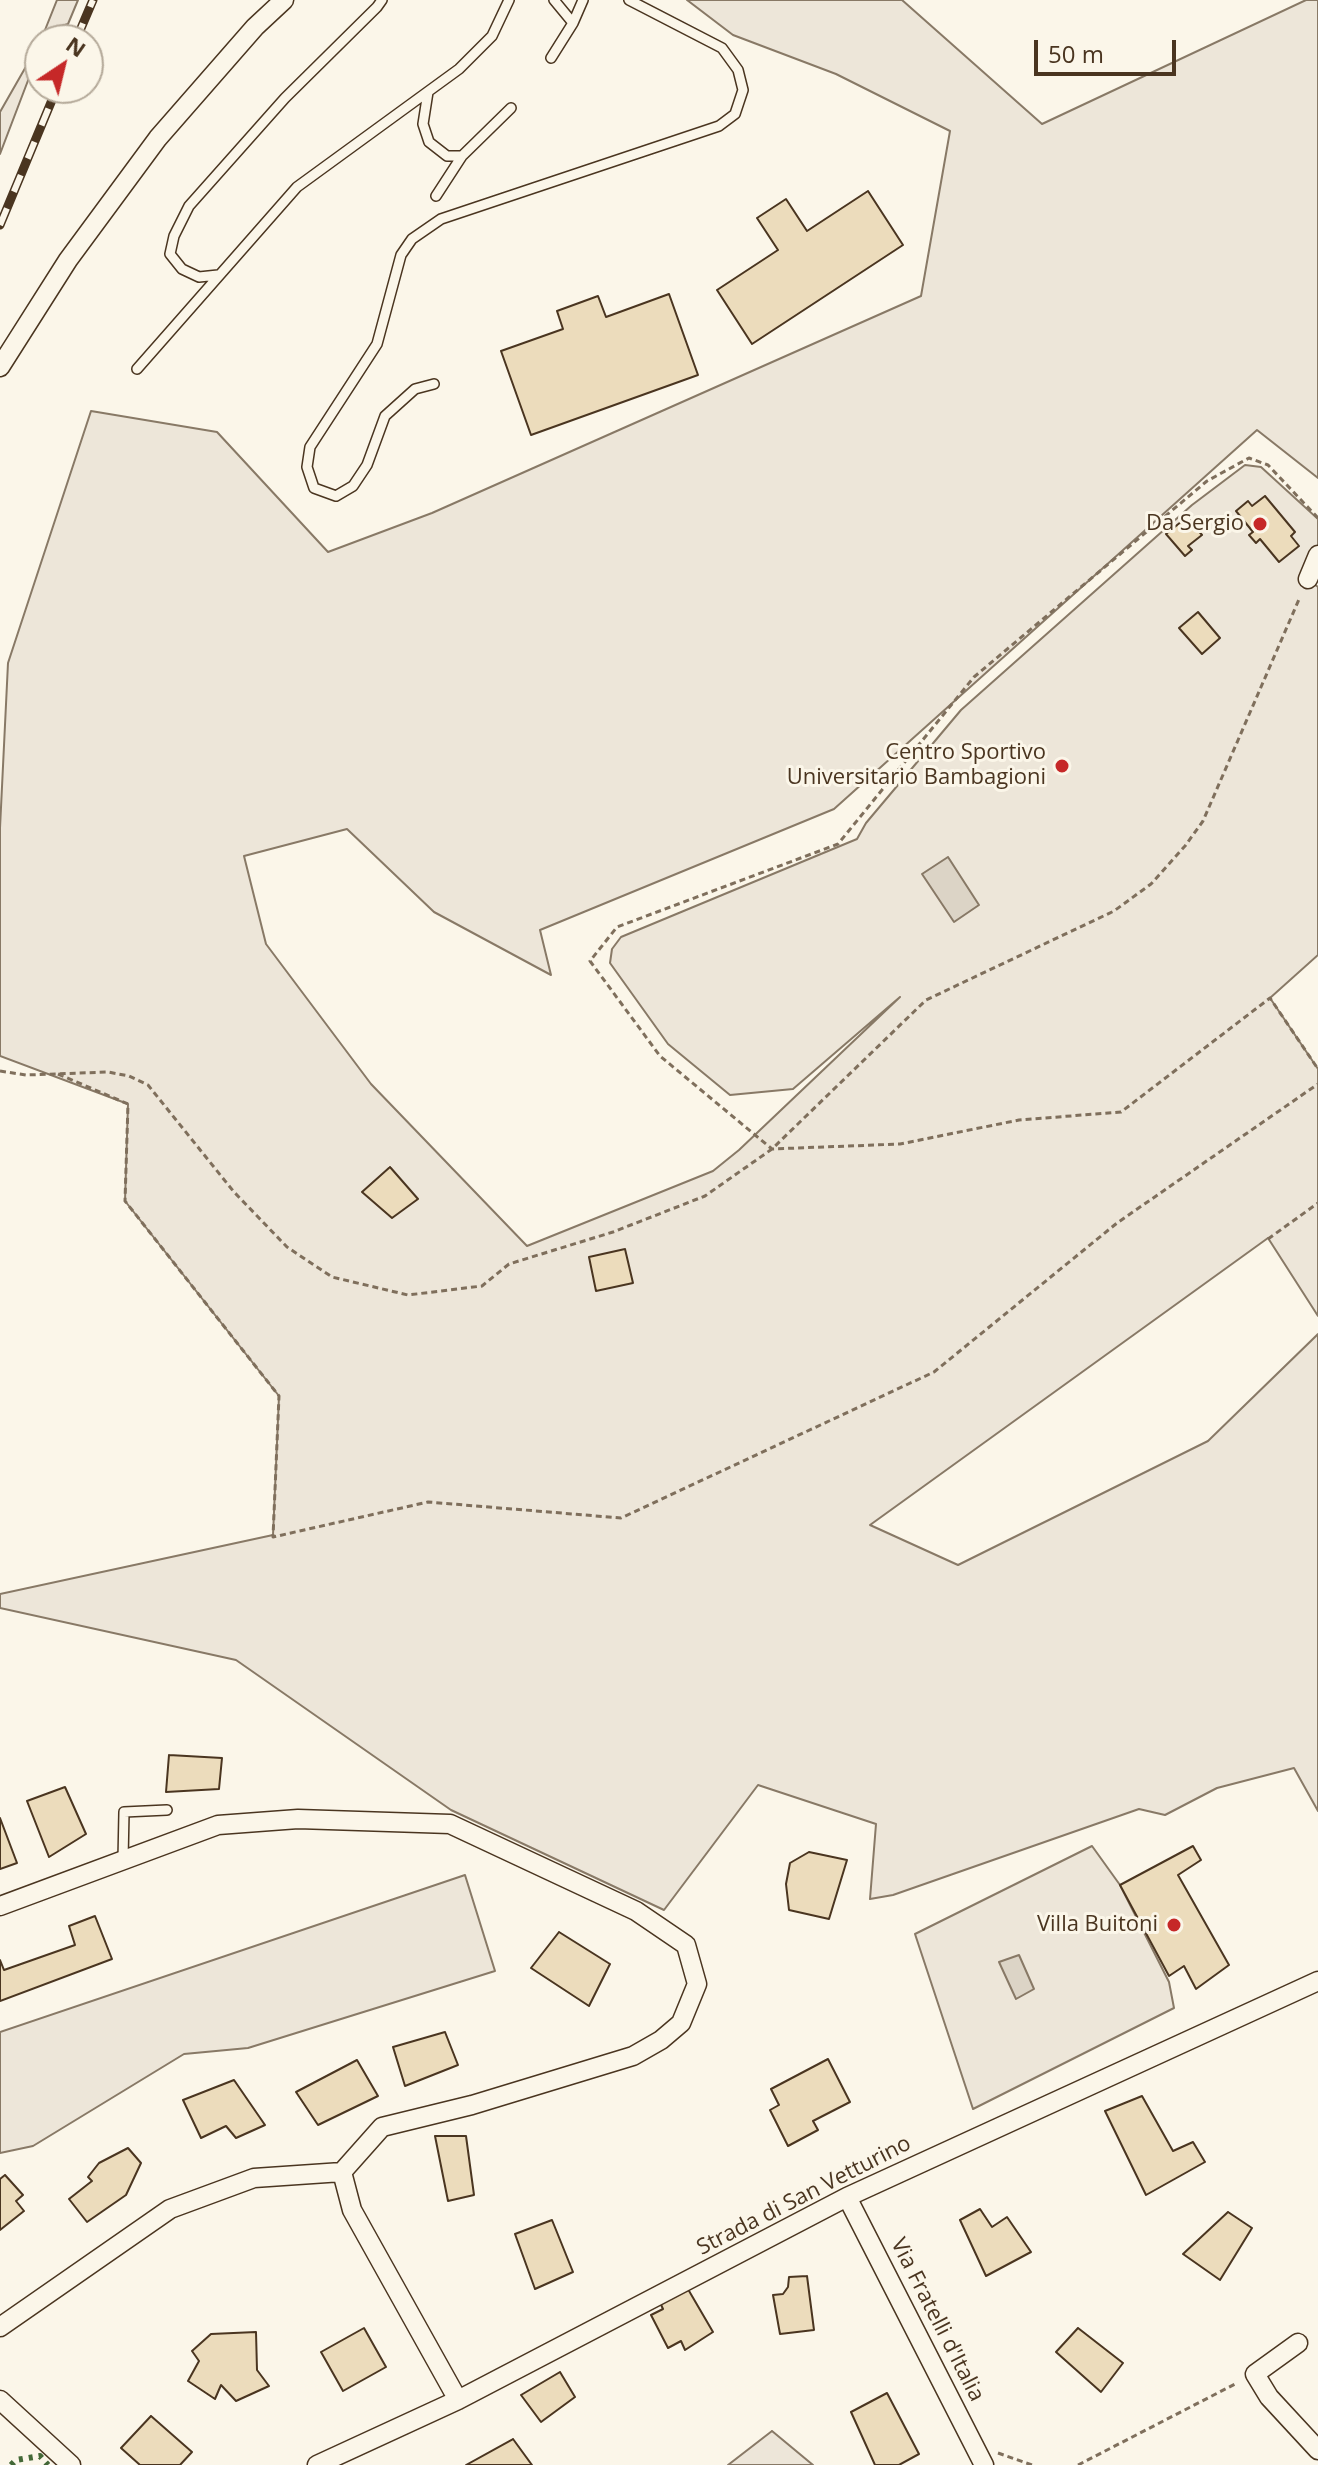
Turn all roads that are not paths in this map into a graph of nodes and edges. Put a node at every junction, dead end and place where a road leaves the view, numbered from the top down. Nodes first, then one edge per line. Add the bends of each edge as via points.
1 (284, 0) edge
2 (382, 0) edge
3 (509, 0) edge
4 (554, 0) edge
5 (583, 0) edge
6 (629, 0) edge
7 (573, 23) junction
8 (551, 58) dead end
9 (428, 92) junction
10 (511, 108) dead end
11 (462, 156) junction
12 (436, 196) dead end
13 (218, 275) junction
14 (0, 367) edge
15 (137, 369) dead end
16 (434, 384) dead end
17 (1318, 555) edge
18 (1308, 579) road end
19 (167, 1810) dead end
20 (123, 1860) junction
21 (0, 1906) edge
22 (1318, 1981) edge
23 (342, 2172) junction
24 (847, 2197) junction
25 (0, 2327) edge
26 (1298, 2343) dead end
27 (0, 2400) edge
28 (458, 2400) junction
29 (1318, 2450) edge
30 (71, 2465) edge
31 (317, 2465) edge
32 (984, 2465) edge

1 - 14 street via 158,138 68,260
2 - 13 lane via 189,206 170,254 182,269 199,277
3 - 9 lane via 492,36
4 - 7 lane
5 - 7 lane
6 - 16 lane via 722,48 738,70 743,90 735,114 719,126 441,219 412,239 401,255 377,344 310,447 307,467 314,488 336,496 353,486 367,465 385,416 415,389
7 - 8 lane
9 - 11 lane via 423,124 429,142 447,156
9 - 13 lane via 297,187
10 - 11 lane
11 - 12 lane
13 - 15 lane
17 - 18 street
19 - 20 lane via 124,1812
20 - 21 street
20 - 23 street via 218,1825 298,1819 450,1824 636,1911 686,1945 697,1984 681,2023 661,2040 633,2056 382,2127
22 - 24 street, Strada di San Vetturino
23 - 25 street via 254,2178 170,2209
23 - 28 street via 352,2210
24 - 28 street, Strada di San Vetturino
24 - 32 street, Via Fratelli d'Italia
26 - 29 street via 1255,2374
27 - 30 street
28 - 31 street, Strada di San Vetturino

